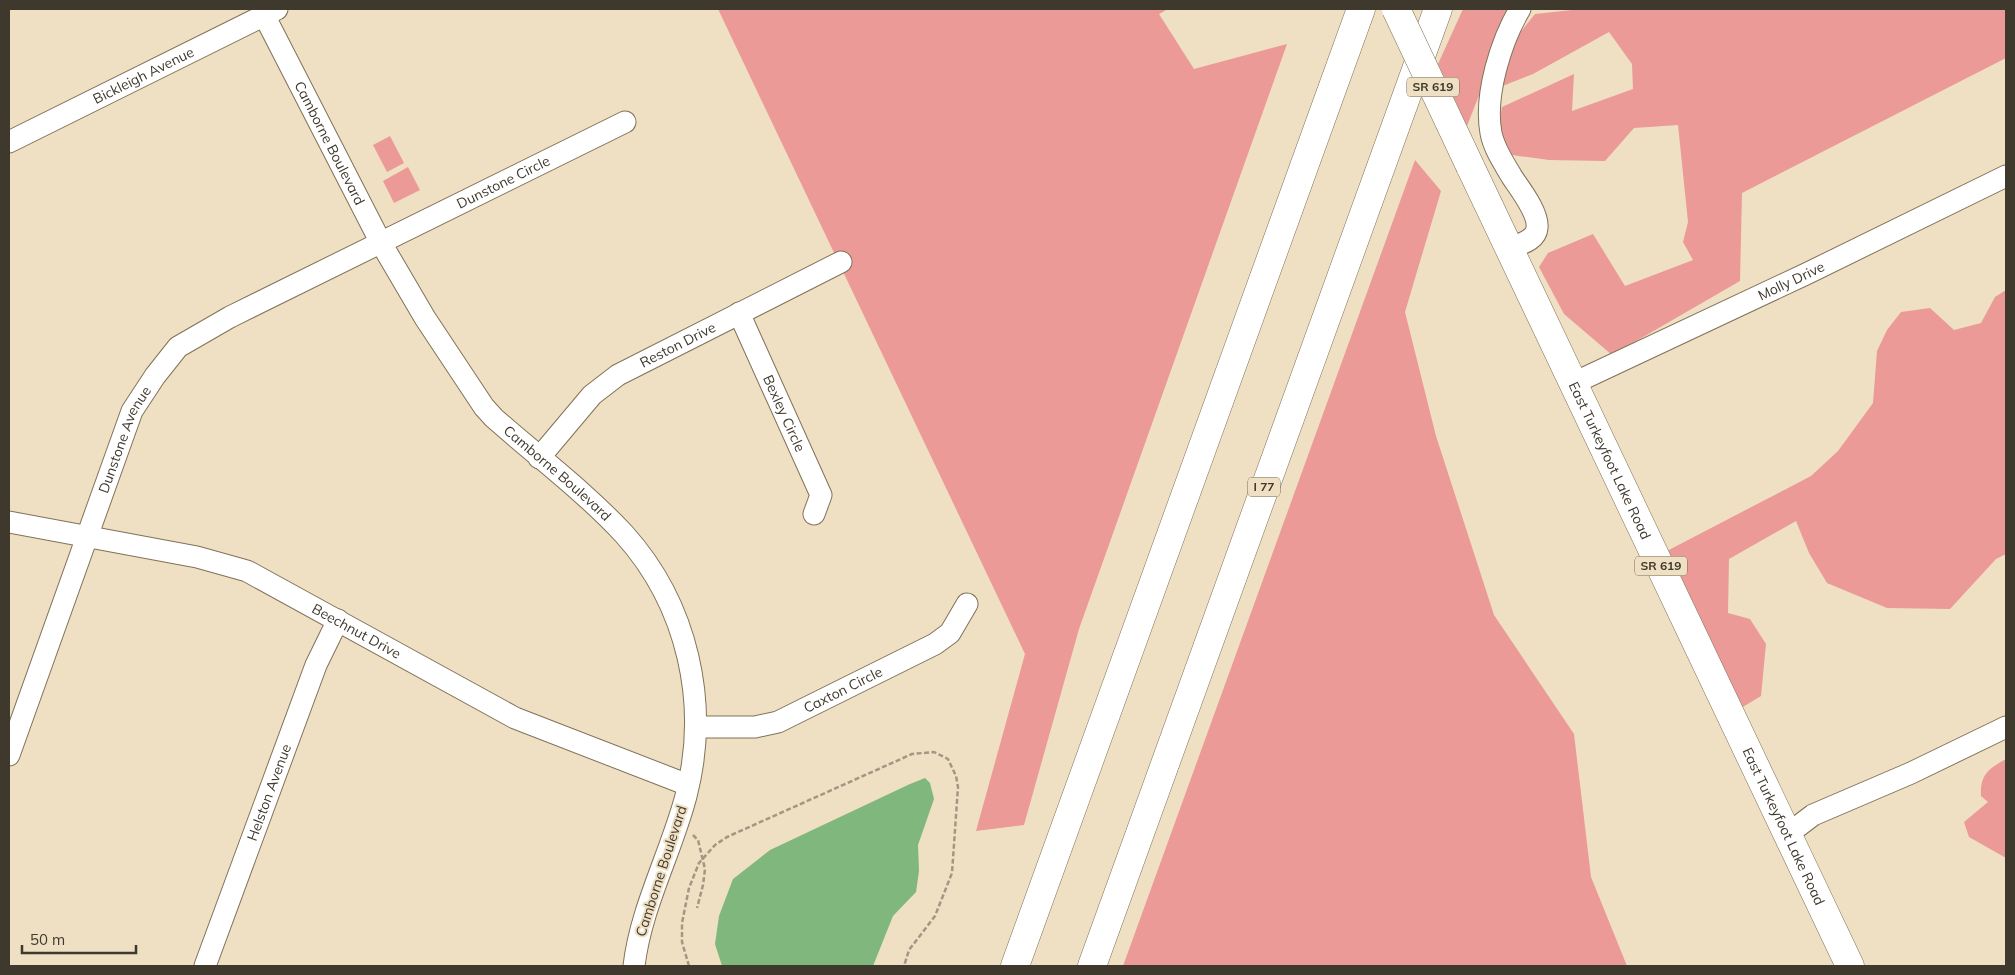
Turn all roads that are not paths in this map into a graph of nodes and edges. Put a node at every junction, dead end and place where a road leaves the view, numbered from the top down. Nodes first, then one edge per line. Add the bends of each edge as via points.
1 (1361, 9) edge
2 (1396, 9) edge
3 (1438, 9) edge
4 (1520, 9) edge
5 (266, 10) edge
6 (625, 122) dead end
7 (9, 142) edge
8 (2006, 176) edge
9 (381, 243) junction
10 (1509, 249) junction
11 (841, 262) dead end
12 (739, 314) junction
13 (1574, 383) junction
14 (539, 458) junction
15 (814, 514) dead end
16 (9, 522) edge
17 (88, 536) junction
18 (967, 604) dead end
19 (338, 620) junction
20 (696, 727) junction
21 (2006, 727) edge
22 (9, 755) edge
23 (688, 785) junction
24 (1788, 834) junction
25 (205, 966) edge
26 (634, 966) edge
27 (1016, 966) edge
28 (1092, 966) edge
29 (1850, 966) edge

1 - 27 main road
2 - 10 main road, East Turkeyfoot Lake Road / SR 619, bridge
3 - 28 main road, I 77
4 - 10 street via 1495,68 1490,122 1495,145 1538,224 1533,238
5 - 7 street, Bickleigh Avenue
5 - 9 street, Camborne Boulevard
6 - 9 street, Dunstone Circle
8 - 13 street, Molly Drive
9 - 14 street, Camborne Boulevard via 425,318 484,407
9 - 17 street, Dunstone Avenue via 230,317 178,347 132,411
10 - 13 main road, East Turkeyfoot Lake Road / SR 619
11 - 12 street, Reston Drive
12 - 14 street, Reston Drive via 618,374 592,395
12 - 15 street, Bexley Circle via 821,495
13 - 24 main road, East Turkeyfoot Lake Road / SR 619
14 - 20 street, Camborne Boulevard via 623,533 659,582 673,610 692,671
16 - 17 street, Beechnut Drive
17 - 19 street, Beechnut Drive via 197,556 232,566 260,576
17 - 22 street, Dunstone Avenue
18 - 20 street, Caxton Circle via 950,632 935,644 778,722 755,727
19 - 23 street, Beechnut Drive via 515,718
19 - 25 street, Helston Avenue via 316,665
20 - 23 street, Camborne Boulevard
21 - 24 street via 1813,815
23 - 26 street, Camborne Boulevard via 642,923
24 - 29 main road, East Turkeyfoot Lake Road / SR 619

